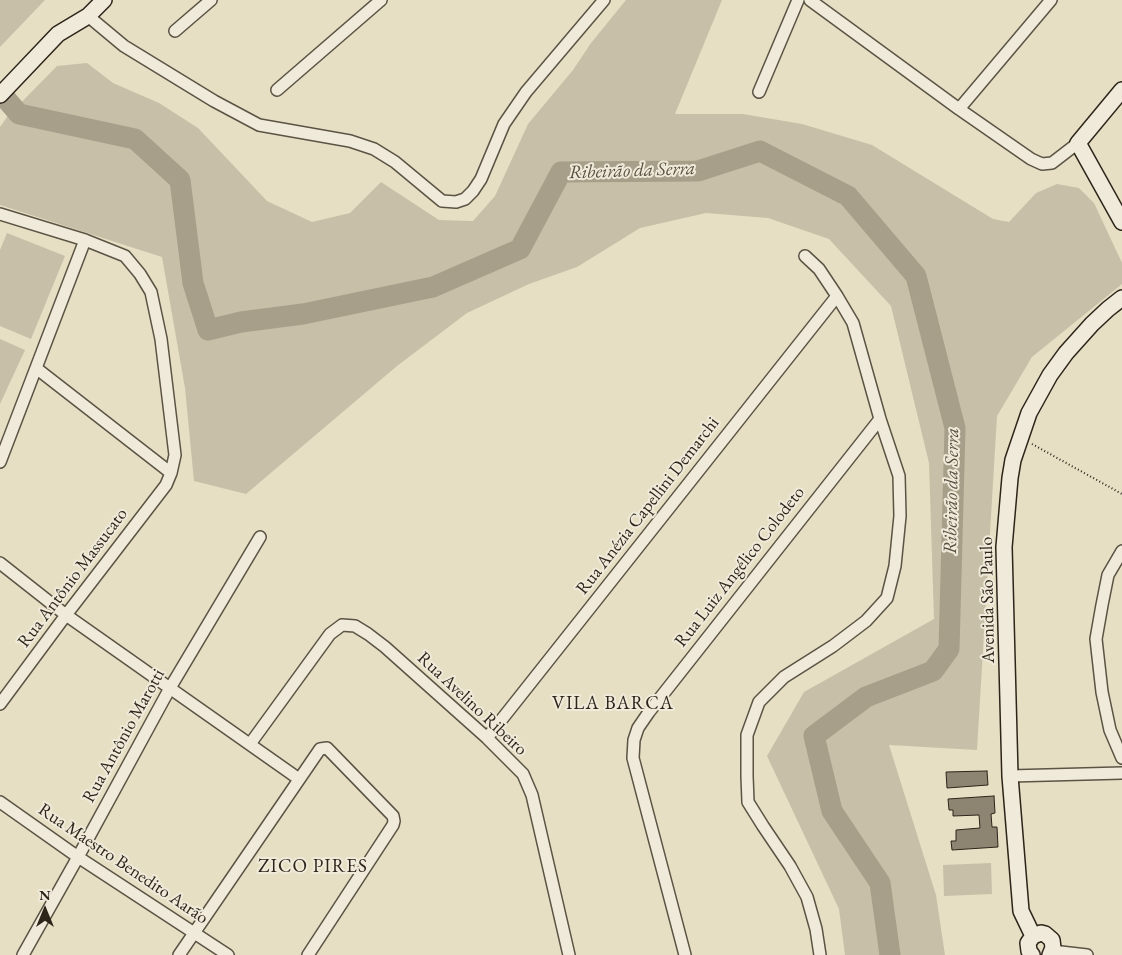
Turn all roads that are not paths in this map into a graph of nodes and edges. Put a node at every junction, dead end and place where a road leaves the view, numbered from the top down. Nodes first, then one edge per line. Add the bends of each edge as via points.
1 (104, 0) edge
2 (211, 0) edge
3 (381, 0) edge
4 (604, 0) edge
5 (798, 0) edge
6 (810, 0) edge
7 (1051, 0) edge
8 (88, 16) junction
9 (175, 31) dead end
10 (277, 90) dead end
11 (1122, 90) edge
12 (759, 92) dead end
13 (0, 95) edge
14 (959, 109) junction
15 (1078, 143) junction
16 (0, 214) edge
17 (1122, 222) edge
18 (85, 240) junction
19 (805, 256) dead end
20 (837, 296) junction
21 (1122, 298) edge
22 (36, 368) junction
23 (880, 419) junction
24 (0, 462) edge
25 (171, 473) junction
26 (260, 537) dead end
27 (1122, 551) edge
28 (0, 563) edge
29 (66, 615) junction
30 (170, 688) junction
31 (0, 704) edge
32 (487, 738) junction
33 (250, 744) junction
34 (1122, 758) edge
35 (1122, 773) edge
36 (1010, 776) junction
37 (299, 779) junction
38 (0, 802) edge
39 (78, 857) junction
40 (194, 933) junction
41 (1031, 949) edge
42 (1051, 953) edge
43 (23, 955) edge
44 (179, 955) edge
45 (228, 955) edge
46 (308, 955) edge
47 (569, 955) edge
48 (685, 955) edge
49 (820, 955) edge
50 (1087, 955) edge

1 - 8 street
2 - 9 street
3 - 10 street
4 - 8 street via 526,92 504,124 480,179 465,199 456,202 442,201 374,149 350,141 259,125 124,46
5 - 12 street
6 - 14 street
7 - 14 street
8 - 13 street via 58,34
11 - 15 street
14 - 15 street via 1042,164 1052,163
15 - 17 street
16 - 18 street
18 - 22 street
18 - 25 street via 124,256 151,292 161,339 175,455
19 - 20 street
20 - 23 street via 852,323
20 - 32 street, Rua Anézia Capellini Demarchi
21 - 36 street, Avenida São Paulo via 1092,324 1050,375 1029,413 1013,460 1004,547
22 - 24 street
22 - 25 street
23 - 48 street, Rua Luiz Angélico Colodeto via 638,728 633,758
23 - 49 street via 899,476 900,516 895,566 886,598 866,621 834,646 784,677 759,702 747,735 748,802 807,897
25 - 29 street, Rua Antônio Massucato via 166,485
26 - 30 street, Rua Antônio Marotti
27 - 34 street via 1108,575 1096,639 1110,730
28 - 29 street
29 - 30 street
29 - 31 street, Rua Antônio Massucato
30 - 33 street
30 - 39 street, Rua Antônio Marotti
32 - 33 street, Rua Avelino Ribeiro via 385,647 355,626 342,625 330,634
32 - 47 street, Rua Avelino Ribeiro via 522,774 532,795
33 - 37 street
35 - 36 street
36 - 41 street, Avenida São Paulo via 1021,910
37 - 40 street
37 - 46 street via 320,749 328,748 393,816 394,821
38 - 39 street, Rua Maestro Benedito Aarão
39 - 40 street, Rua Maestro Benedito Aarão
39 - 43 street, Rua Antônio Marotti
40 - 44 street
40 - 45 street, Rua Maestro Benedito Aarão
41 - 42 street via 1041,934 1052,940
42 - 50 street

